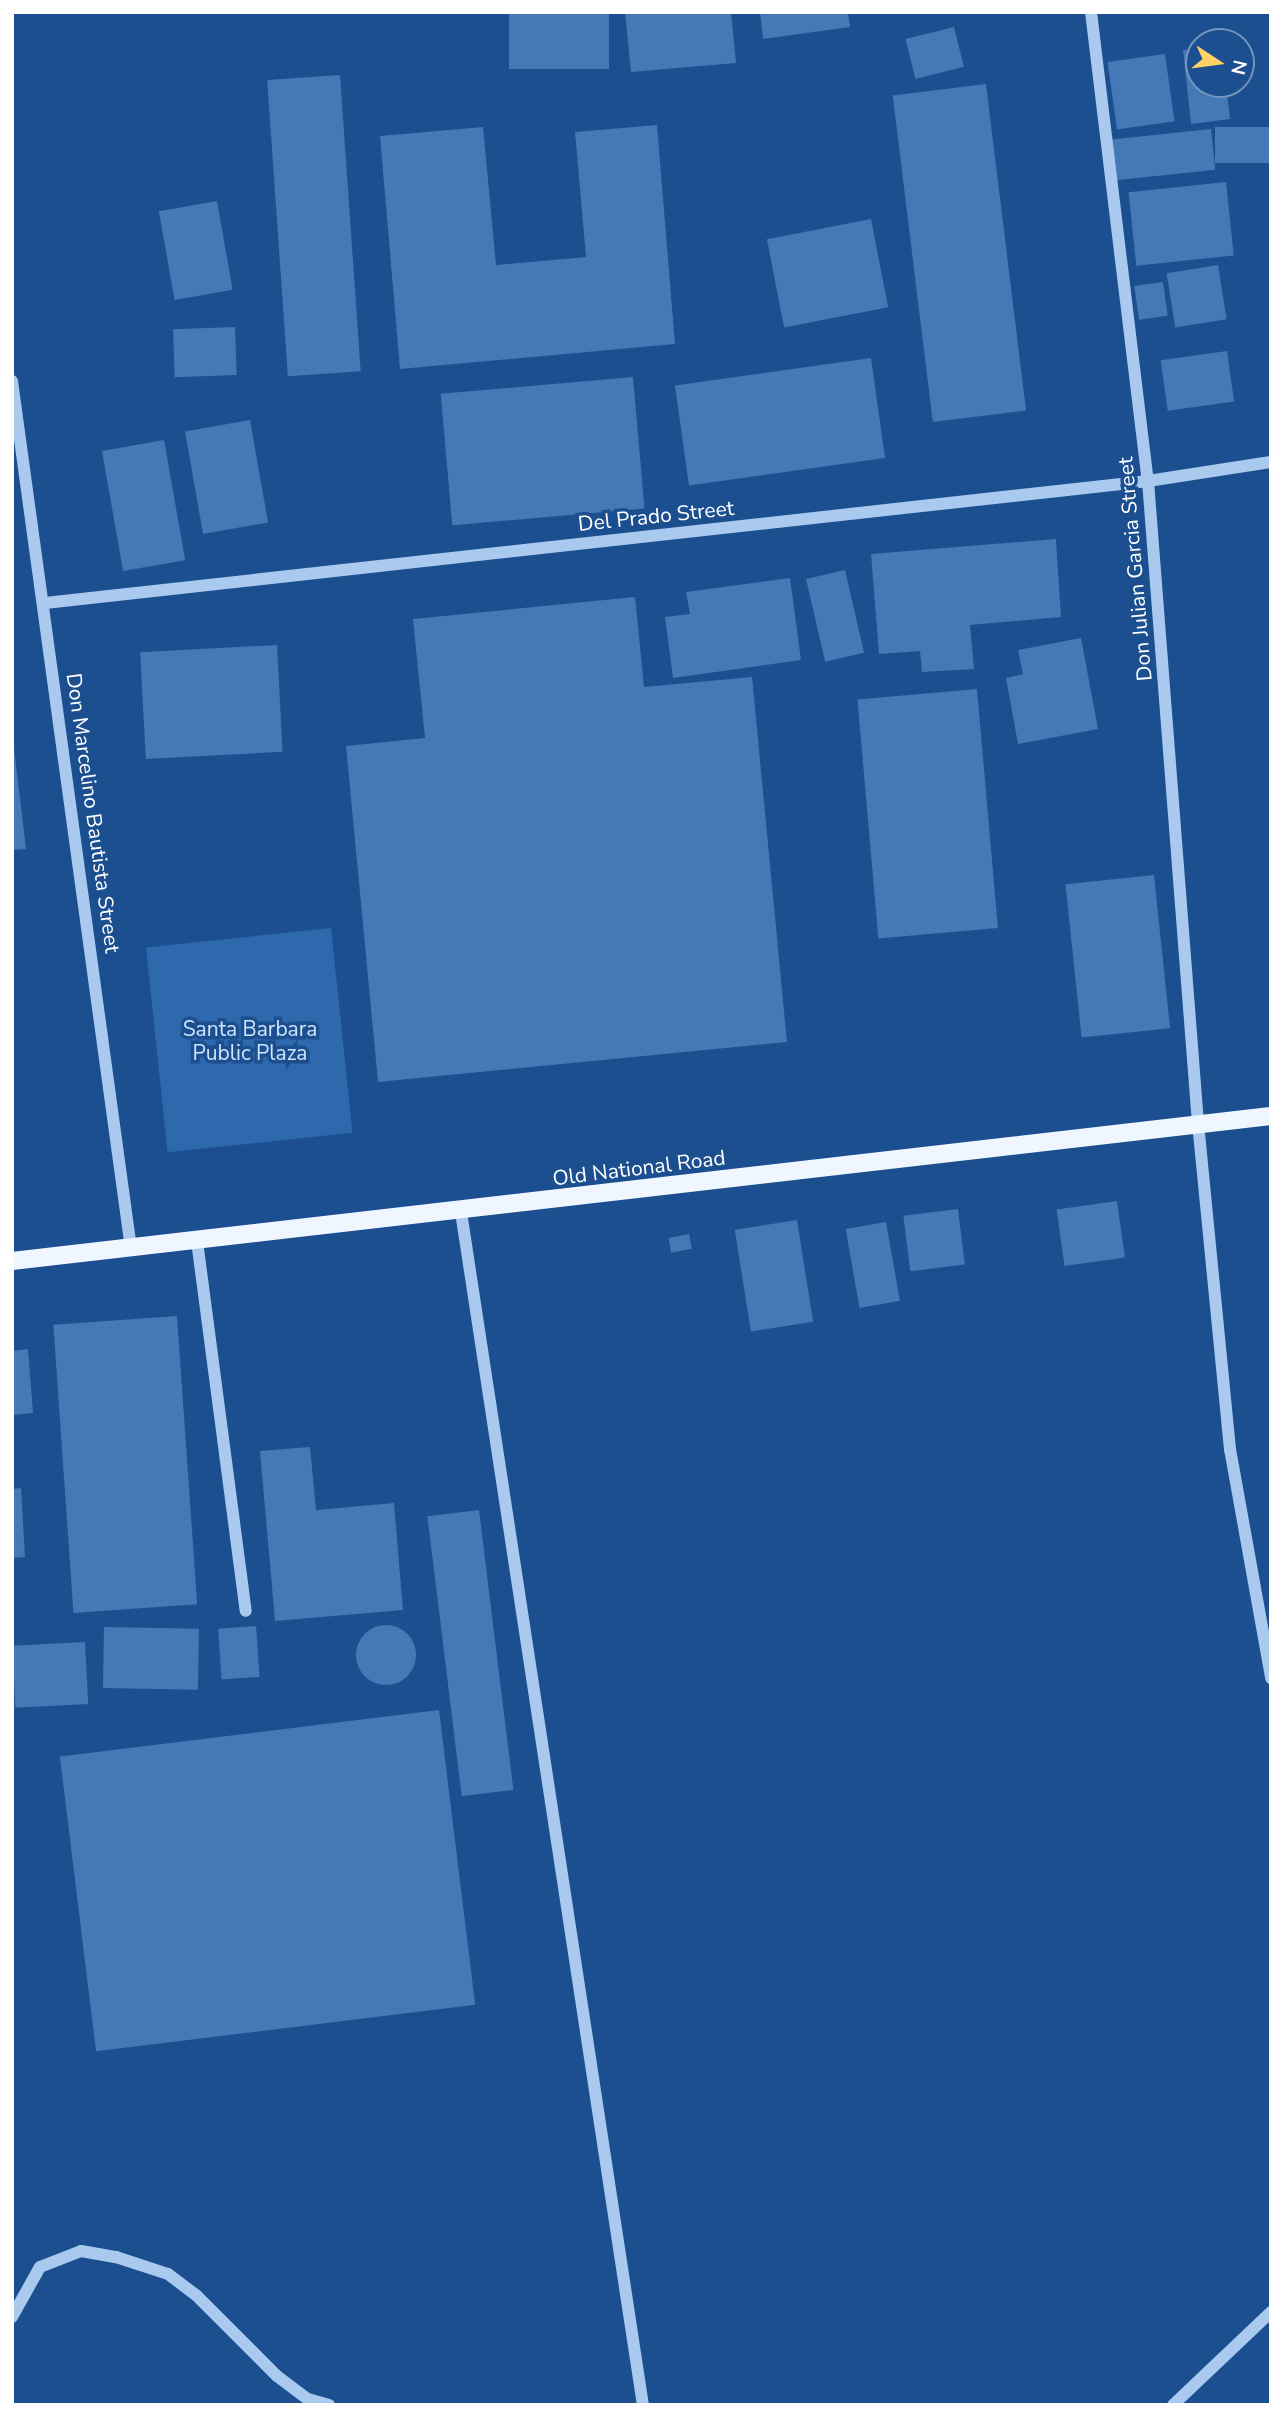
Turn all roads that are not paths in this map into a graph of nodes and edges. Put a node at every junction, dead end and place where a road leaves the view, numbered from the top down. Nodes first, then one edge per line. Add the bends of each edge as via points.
1 (1091, 12) edge
2 (12, 381) edge
3 (1271, 462) edge
4 (1148, 481) junction
5 (45, 603) junction
6 (1271, 1116) edge
7 (1198, 1124) junction
8 (461, 1212) junction
9 (197, 1241) junction
10 (131, 1250) junction
11 (12, 1261) edge
12 (246, 1611) dead end
13 (1271, 1678) edge
14 (1271, 2312) edge
15 (12, 2317) edge
16 (329, 2405) edge
17 (643, 2405) edge
18 (1172, 2405) edge

1 - 4 street, Don Julian Garcia Street
2 - 5 street, Don Marcelino Bautista Street
3 - 4 street, Del Prado Street
4 - 5 street, Del Prado Street
4 - 7 street, Don Julian Garcia Street
5 - 10 street, Don Marcelino Bautista Street
6 - 7 main road, Old National Road
7 - 8 main road, Old National Road
7 - 13 street, Don Julian Garcia Street via 1230,1449
8 - 9 main road, Old National Road
8 - 17 street
9 - 10 main road, Old National Road
9 - 12 street
10 - 11 main road, Old National Road
14 - 18 street
15 - 16 street via 40,2267 81,2251 116,2257 168,2274 197,2296 277,2376 309,2399

